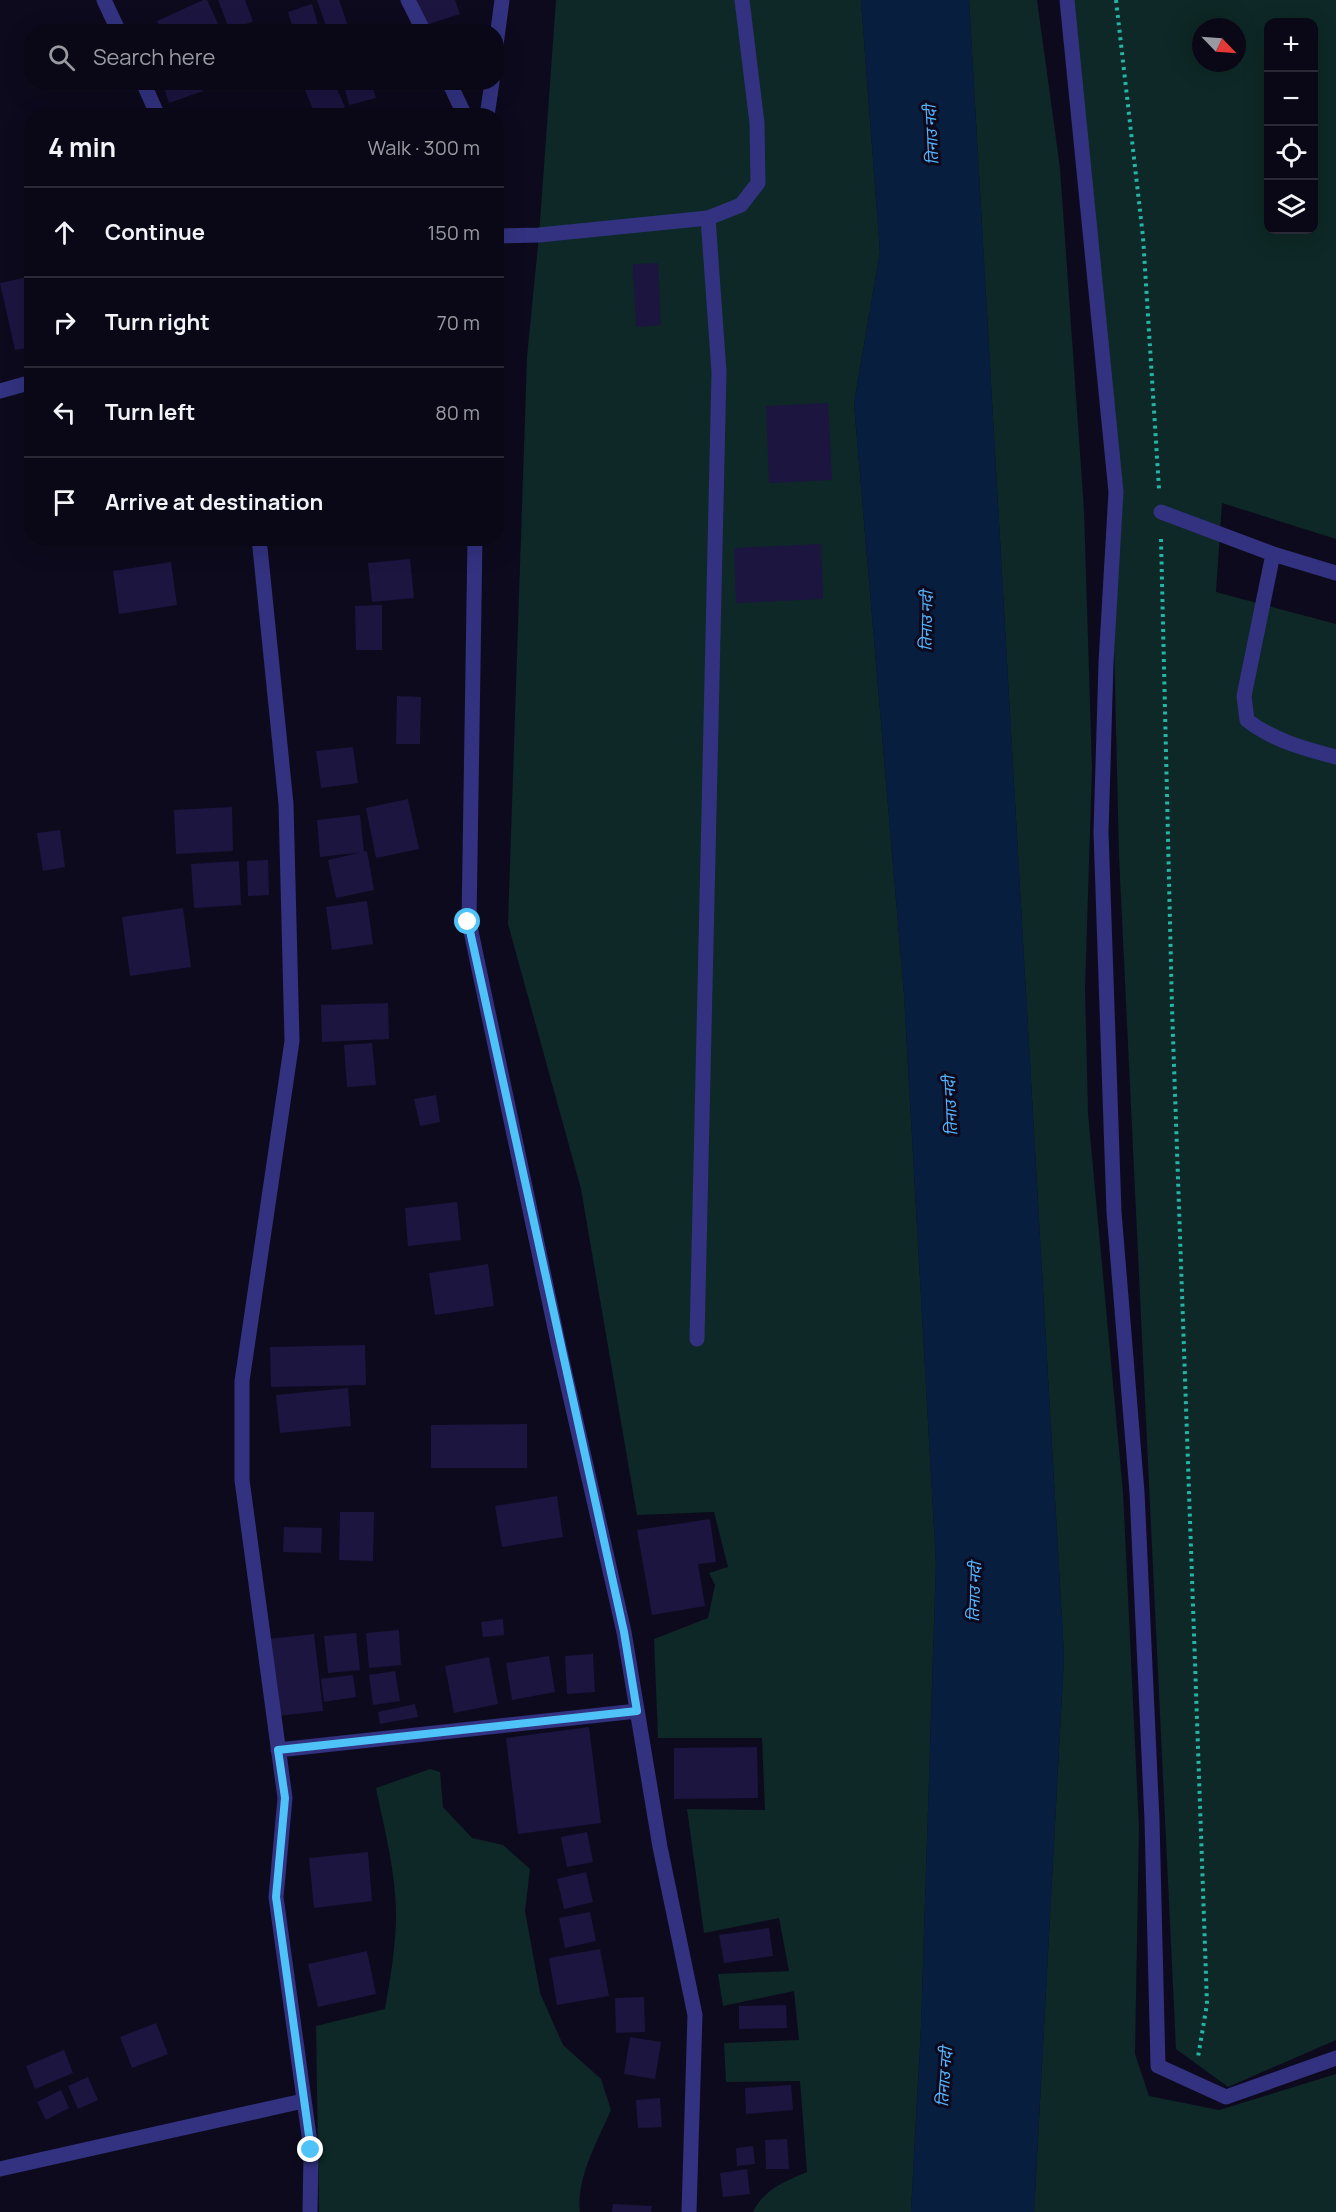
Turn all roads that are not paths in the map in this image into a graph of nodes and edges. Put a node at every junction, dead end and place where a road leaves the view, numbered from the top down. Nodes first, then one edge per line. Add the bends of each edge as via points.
1 (105, 0) edge
2 (408, 0) edge
3 (502, 0) edge
4 (742, 0) edge
5 (1068, 0) edge
6 (116, 24) edge
7 (420, 24) edge
8 (499, 24) edge
9 (147, 90) edge
10 (453, 90) edge
11 (491, 90) edge
12 (154, 108) edge
13 (461, 108) edge
14 (488, 108) edge
15 (708, 218) junction
16 (504, 236) edge
17 (24, 384) edge
18 (0, 391) edge
19 (1161, 512) road end
20 (260, 546) edge
21 (475, 546) edge
22 (1273, 554) junction
23 (1336, 573) edge
24 (1336, 757) edge
25 (697, 1339) dead end
26 (637, 1711) junction
27 (278, 1750) junction
28 (1336, 2058) edge
29 (303, 2101) junction
30 (0, 2169) edge
31 (310, 2212) edge
32 (689, 2212) edge

1 - 6 street
2 - 7 street
3 - 8 street
4 - 15 street via 757,123 758,183 741,205
5 - 28 street via 1116,492 1101,832 1114,1212 1137,1492 1152,1808 1158,2066 1226,2097
9 - 12 street
10 - 13 street
11 - 14 street
15 - 16 street
15 - 25 street via 719,372
17 - 18 street
19 - 22 street
20 - 27 street via 286,804 292,1041 242,1382 242,1480
21 - 26 street via 468,922 624,1632
22 - 23 street
22 - 24 street via 1244,696 1247,720 1260,731
26 - 27 street
26 - 32 street via 695,2015
27 - 29 street via 285,1798 276,1897
29 - 30 street
29 - 31 street via 311,2150

